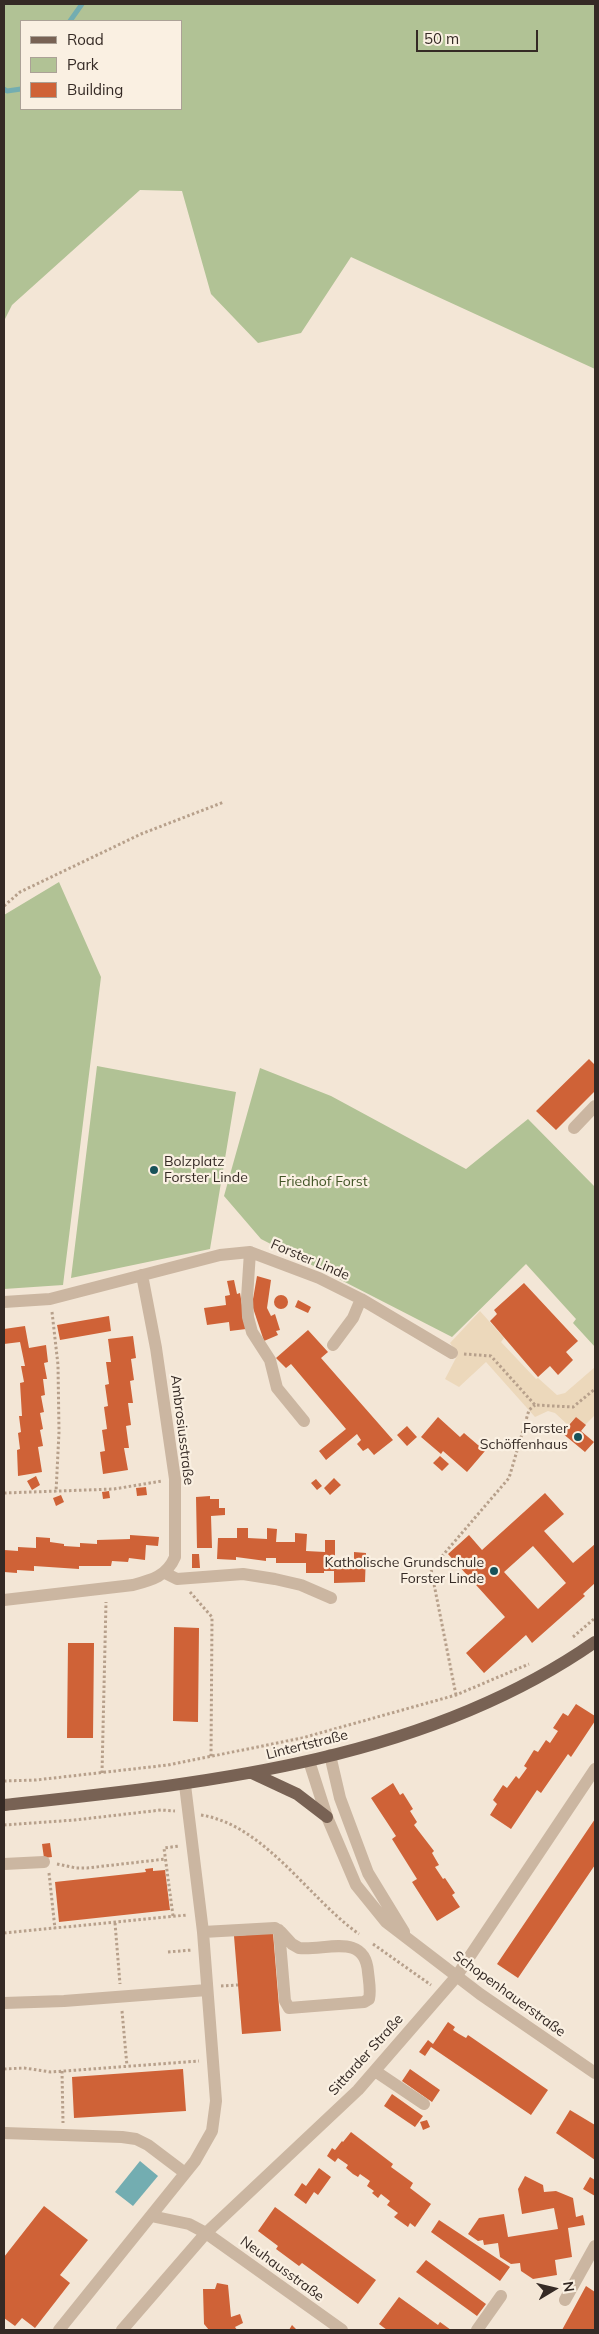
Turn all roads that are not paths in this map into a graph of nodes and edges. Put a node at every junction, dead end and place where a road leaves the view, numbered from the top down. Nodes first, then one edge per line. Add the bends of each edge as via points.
1 (595, 1106) edge
2 (574, 1128) dead end
3 (250, 1252) junction
4 (142, 1275) junction
5 (361, 1299) junction
6 (4, 1302) edge
7 (333, 1345) dead end
8 (452, 1353) road end
9 (304, 1421) dead end
10 (166, 1573) junction
11 (331, 1598) dead end
12 (4, 1600) edge
13 (595, 1642) edge
14 (330, 1755) junction
15 (309, 1761) junction
16 (252, 1773) junction
17 (594, 1775) edge
18 (185, 1785) junction
19 (4, 1805) edge
20 (327, 1818) junction
21 (46, 1862) road end
22 (4, 1864) edge
23 (279, 1930) junction
24 (203, 1932) junction
25 (406, 1936) junction
26 (456, 1976) junction
27 (207, 1990) junction
28 (4, 2002) edge
29 (374, 2071) junction
30 (595, 2074) edge
31 (424, 2104) dead end
32 (4, 2133) edge
33 (185, 2173) junction
34 (150, 2216) junction
35 (206, 2232) junction
36 (595, 2246) edge
37 (501, 2296) dead end
38 (565, 2300) dead end
39 (59, 2330) edge
40 (122, 2330) edge
41 (342, 2330) edge
42 (477, 2330) edge

1 - 2 street
3 - 4 street, Forster Linde via 220,1255
3 - 5 street, Forster Linde via 319,1278
3 - 9 street via 247,1298 252,1332 270,1360 277,1388
4 - 6 street, Forster Linde via 50,1299
4 - 10 street, Ambrosiusstraße via 175,1479 175,1557
5 - 7 street
5 - 8 street, Forster Linde
10 - 11 street via 177,1579 243,1574 301,1585
10 - 12 street via 152,1580 106,1589
13 - 14 main road, Lintertstraße via 533,1681 460,1715
14 - 15 main road, Lintertstraße
14 - 25 street, Schopenhauerstraße via 340,1798 368,1873
15 - 16 main road, Lintertstraße
15 - 20 street, Schopenhauerstraße
16 - 18 main road, Lintertstraße
16 - 20 main road via 297,1794
17 - 26 street, Sittarder Straße
18 - 19 main road, Lintertstraße
18 - 24 street
20 - 25 street, Schopenhauerstraße via 356,1885 386,1922
21 - 22 street
23 - 23 street via 285,2001 289,2008 369,1999 368,1963 363,1955 349,1946 299,1948
23 - 24 street via 267,1927
24 - 27 street
25 - 26 street, Schopenhauerstraße
26 - 29 street, Sittarder Straße
26 - 30 street, Schopenhauerstraße
27 - 28 street via 64,2001
27 - 33 street via 216,2101 212,2131
29 - 31 street
29 - 35 street, Sittarder Straße via 358,2090
32 - 33 street via 136,2139
33 - 34 street
34 - 35 street, Neuhausstraße via 189,2224
34 - 39 street
35 - 40 street, Sittarder Straße
35 - 41 street, Neuhausstraße
36 - 38 street
37 - 42 street

